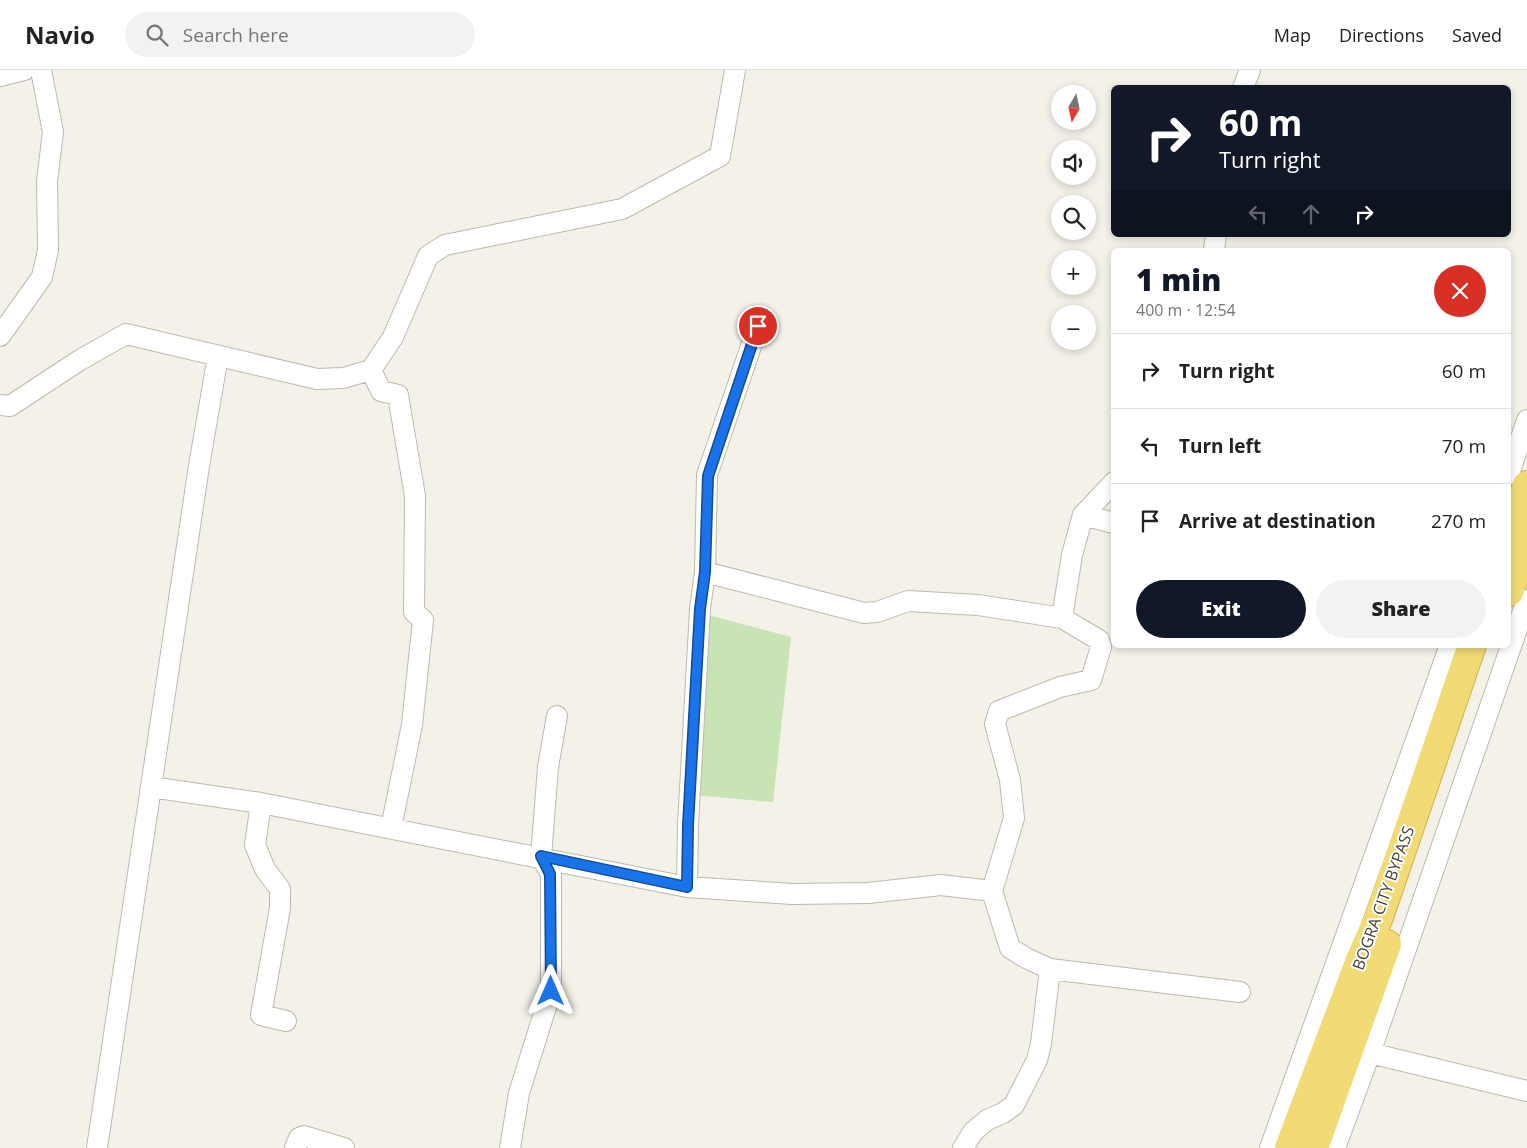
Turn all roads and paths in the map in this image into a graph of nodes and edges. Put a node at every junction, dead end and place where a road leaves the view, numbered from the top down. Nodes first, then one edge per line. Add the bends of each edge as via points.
1 (24, 70) edge
2 (42, 70) edge
3 (735, 70) edge
4 (1250, 70) edge
5 (0, 76) edge
6 (1244, 85) edge
7 (758, 326) dead end
8 (0, 336) edge
9 (218, 356) junction
10 (371, 370) junction
11 (0, 405) edge
12 (1527, 420) edge
13 (1511, 468) edge
14 (1111, 485) edge
15 (1527, 485) edge
16 (1083, 515) junction
17 (1111, 522) edge
18 (1511, 532) edge
19 (1527, 541) edge
20 (705, 572) junction
21 (1511, 586) edge
22 (1527, 600) edge
23 (1062, 618) junction
24 (1511, 646) edge
25 (1449, 648) edge
26 (1471, 648) edge
27 (1489, 648) edge
28 (1510, 648) edge
29 (558, 716) dead end
30 (151, 787) junction
31 (261, 803) junction
32 (391, 828) junction
33 (541, 856) junction
34 (687, 887) junction
35 (992, 891) junction
36 (1388, 919) junction
37 (1050, 970) junction
38 (1240, 992) dead end
39 (286, 1021) dead end
40 (1370, 1053) junction
41 (1527, 1091) edge
42 (97, 1148) edge
43 (295, 1148) edge
44 (344, 1148) edge
45 (510, 1148) edge
46 (963, 1148) edge
47 (1270, 1148) edge
48 (1288, 1148) edge
49 (1314, 1148) edge
50 (1335, 1148) edge

1 - 5 street
2 - 8 street via 53,132 47,181 48,250 42,277
3 - 10 street via 720,156 622,209 445,245 428,256 393,337
4 - 6 street
7 - 20 street via 708,476
9 - 10 street via 317,379 343,378
9 - 11 street via 126,334 10,406
9 - 30 street
10 - 32 street via 381,391 398,395 416,496 414,612 423,620 412,725
12 - 13 street
14 - 16 street
15 - 18 highway
16 - 17 street
16 - 23 street via 1072,555
19 - 21 highway
20 - 23 street via 864,613 908,601 978,605
20 - 34 street via 700,609
22 - 24 street
23 - 35 street via 1099,640 1101,647 1091,680 1060,687 999,711 995,724 1010,780 1014,818
25 - 47 street
26 - 36 highway, BOGRA CITY BYPASS
27 - 36 highway, BOGRA CITY BYPASS
28 - 40 street
29 - 33 street via 548,767
30 - 31 street
30 - 42 street
31 - 32 street
31 - 39 street via 255,845 280,889 280,908 261,1015
32 - 33 street
33 - 34 street
33 - 45 street via 550,874 551,991 519,1092
34 - 35 street via 792,894 868,893 941,885
35 - 37 street via 1010,948
36 - 48 highway, BOGRA CITY BYPASS via 1360,960
36 - 49 highway, BOGRA CITY BYPASS via 1379,964
37 - 38 street
37 - 46 street via 1042,1044 1037,1060 1014,1105 987,1120 973,1132
40 - 41 street
40 - 50 street
43 - 44 street via 299,1138 304,1136

